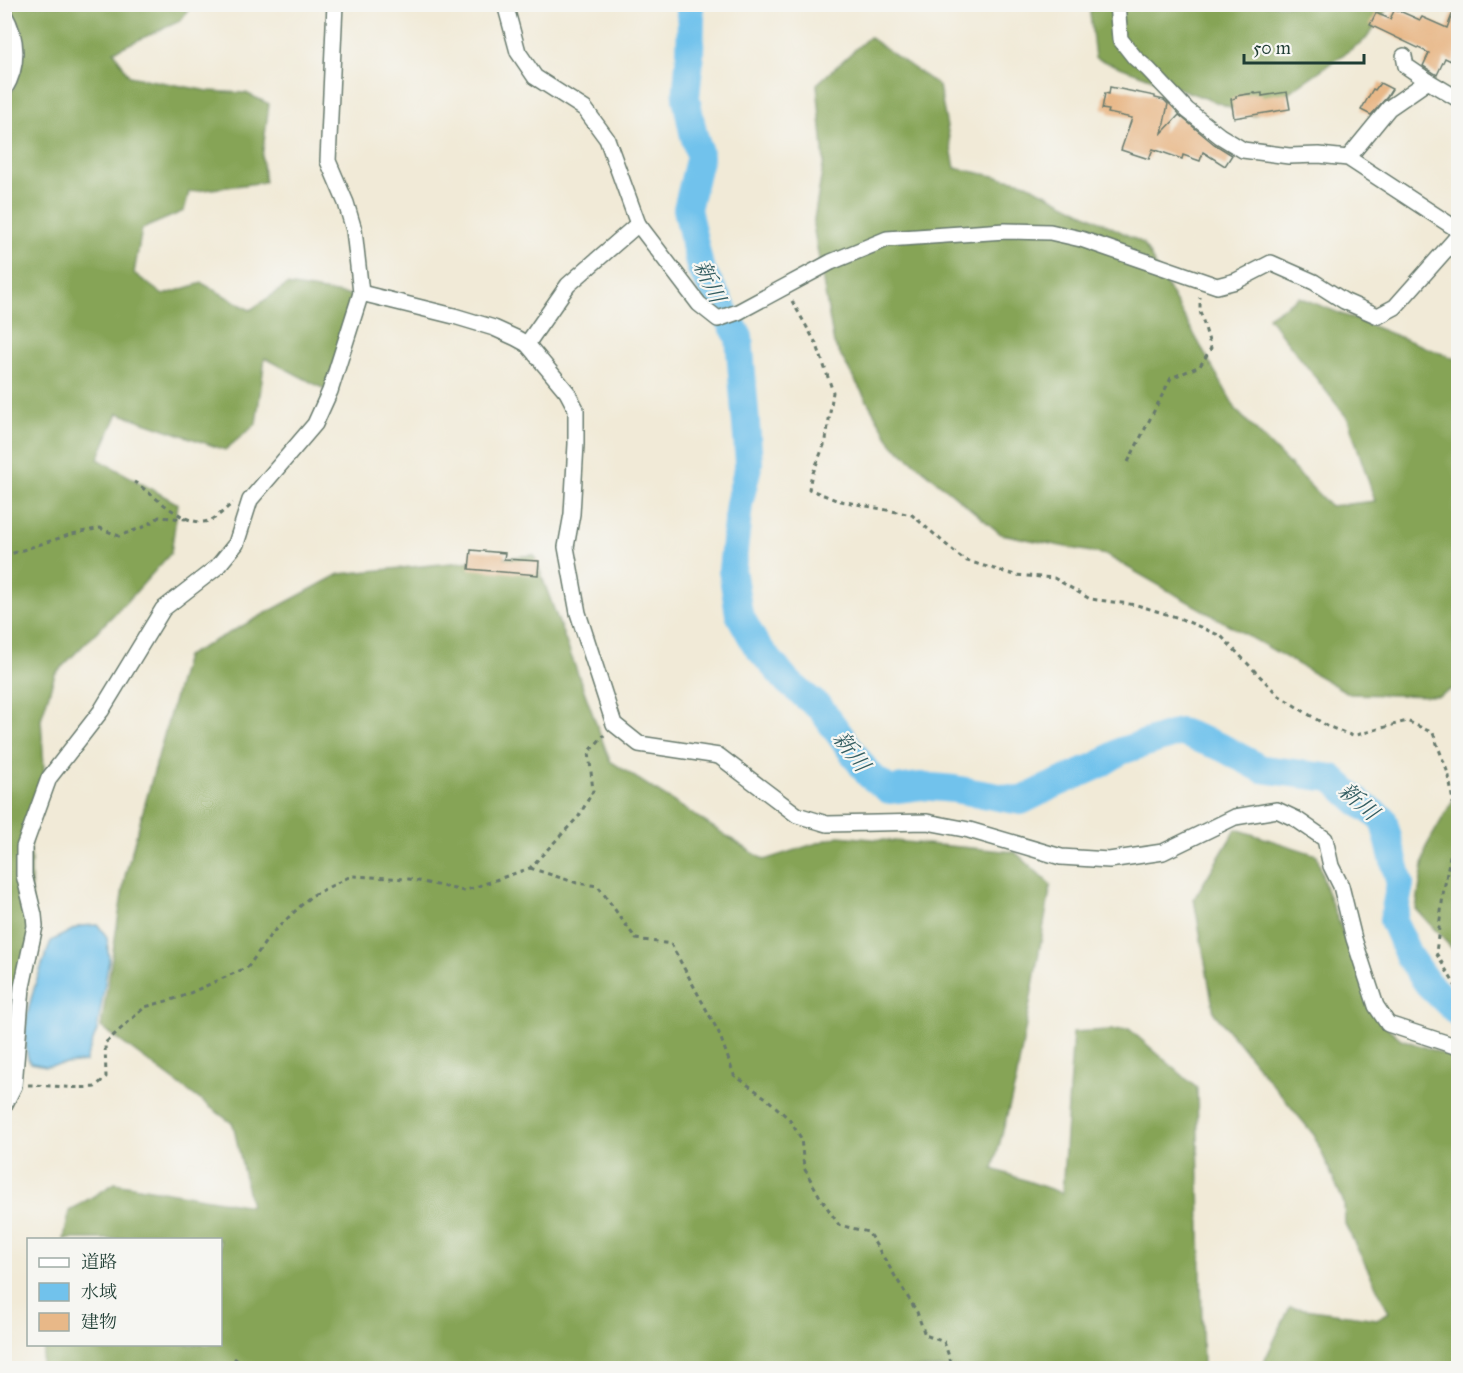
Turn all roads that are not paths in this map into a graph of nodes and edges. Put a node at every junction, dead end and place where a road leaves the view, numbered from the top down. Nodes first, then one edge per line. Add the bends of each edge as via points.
1 (336, 4) edge
2 (506, 4) edge
3 (1117, 4) edge
4 (4, 14) edge
5 (1404, 56) dead end
6 (1428, 81) junction
7 (4, 90) edge
8 (1458, 99) edge
9 (1348, 158) junction
10 (638, 224) junction
11 (1458, 230) edge
12 (1458, 236) edge
13 (361, 293) junction
14 (527, 344) junction
15 (1458, 1047) edge
16 (4, 1106) edge

1 - 13 street via 328,161 354,230
2 - 10 street via 518,52 535,77 585,109 607,139
3 - 9 street via 1120,39 1188,110 1220,136 1243,150
4 - 7 street via 13,34 15,54 13,73
5 - 6 street via 1406,66
6 - 8 street
6 - 9 street via 1389,108
9 - 11 street
10 - 12 street via 699,304 718,319 831,262 887,239 1005,231 1050,232 1070,237 1217,286 1271,263 1378,316 1395,307
10 - 14 street via 568,285
13 - 14 street via 484,325
13 - 16 street via 330,391 315,424 250,500 236,544 224,560 163,609 101,711 49,778 24,847 24,875 35,926 22,987 14,1086
14 - 15 street via 567,392 576,409 572,514 566,547 578,613 614,724 639,744 719,756 797,815 827,824 927,822 1061,857 1109,860 1163,852 1235,817 1277,810 1325,839 1376,1006 1388,1024

